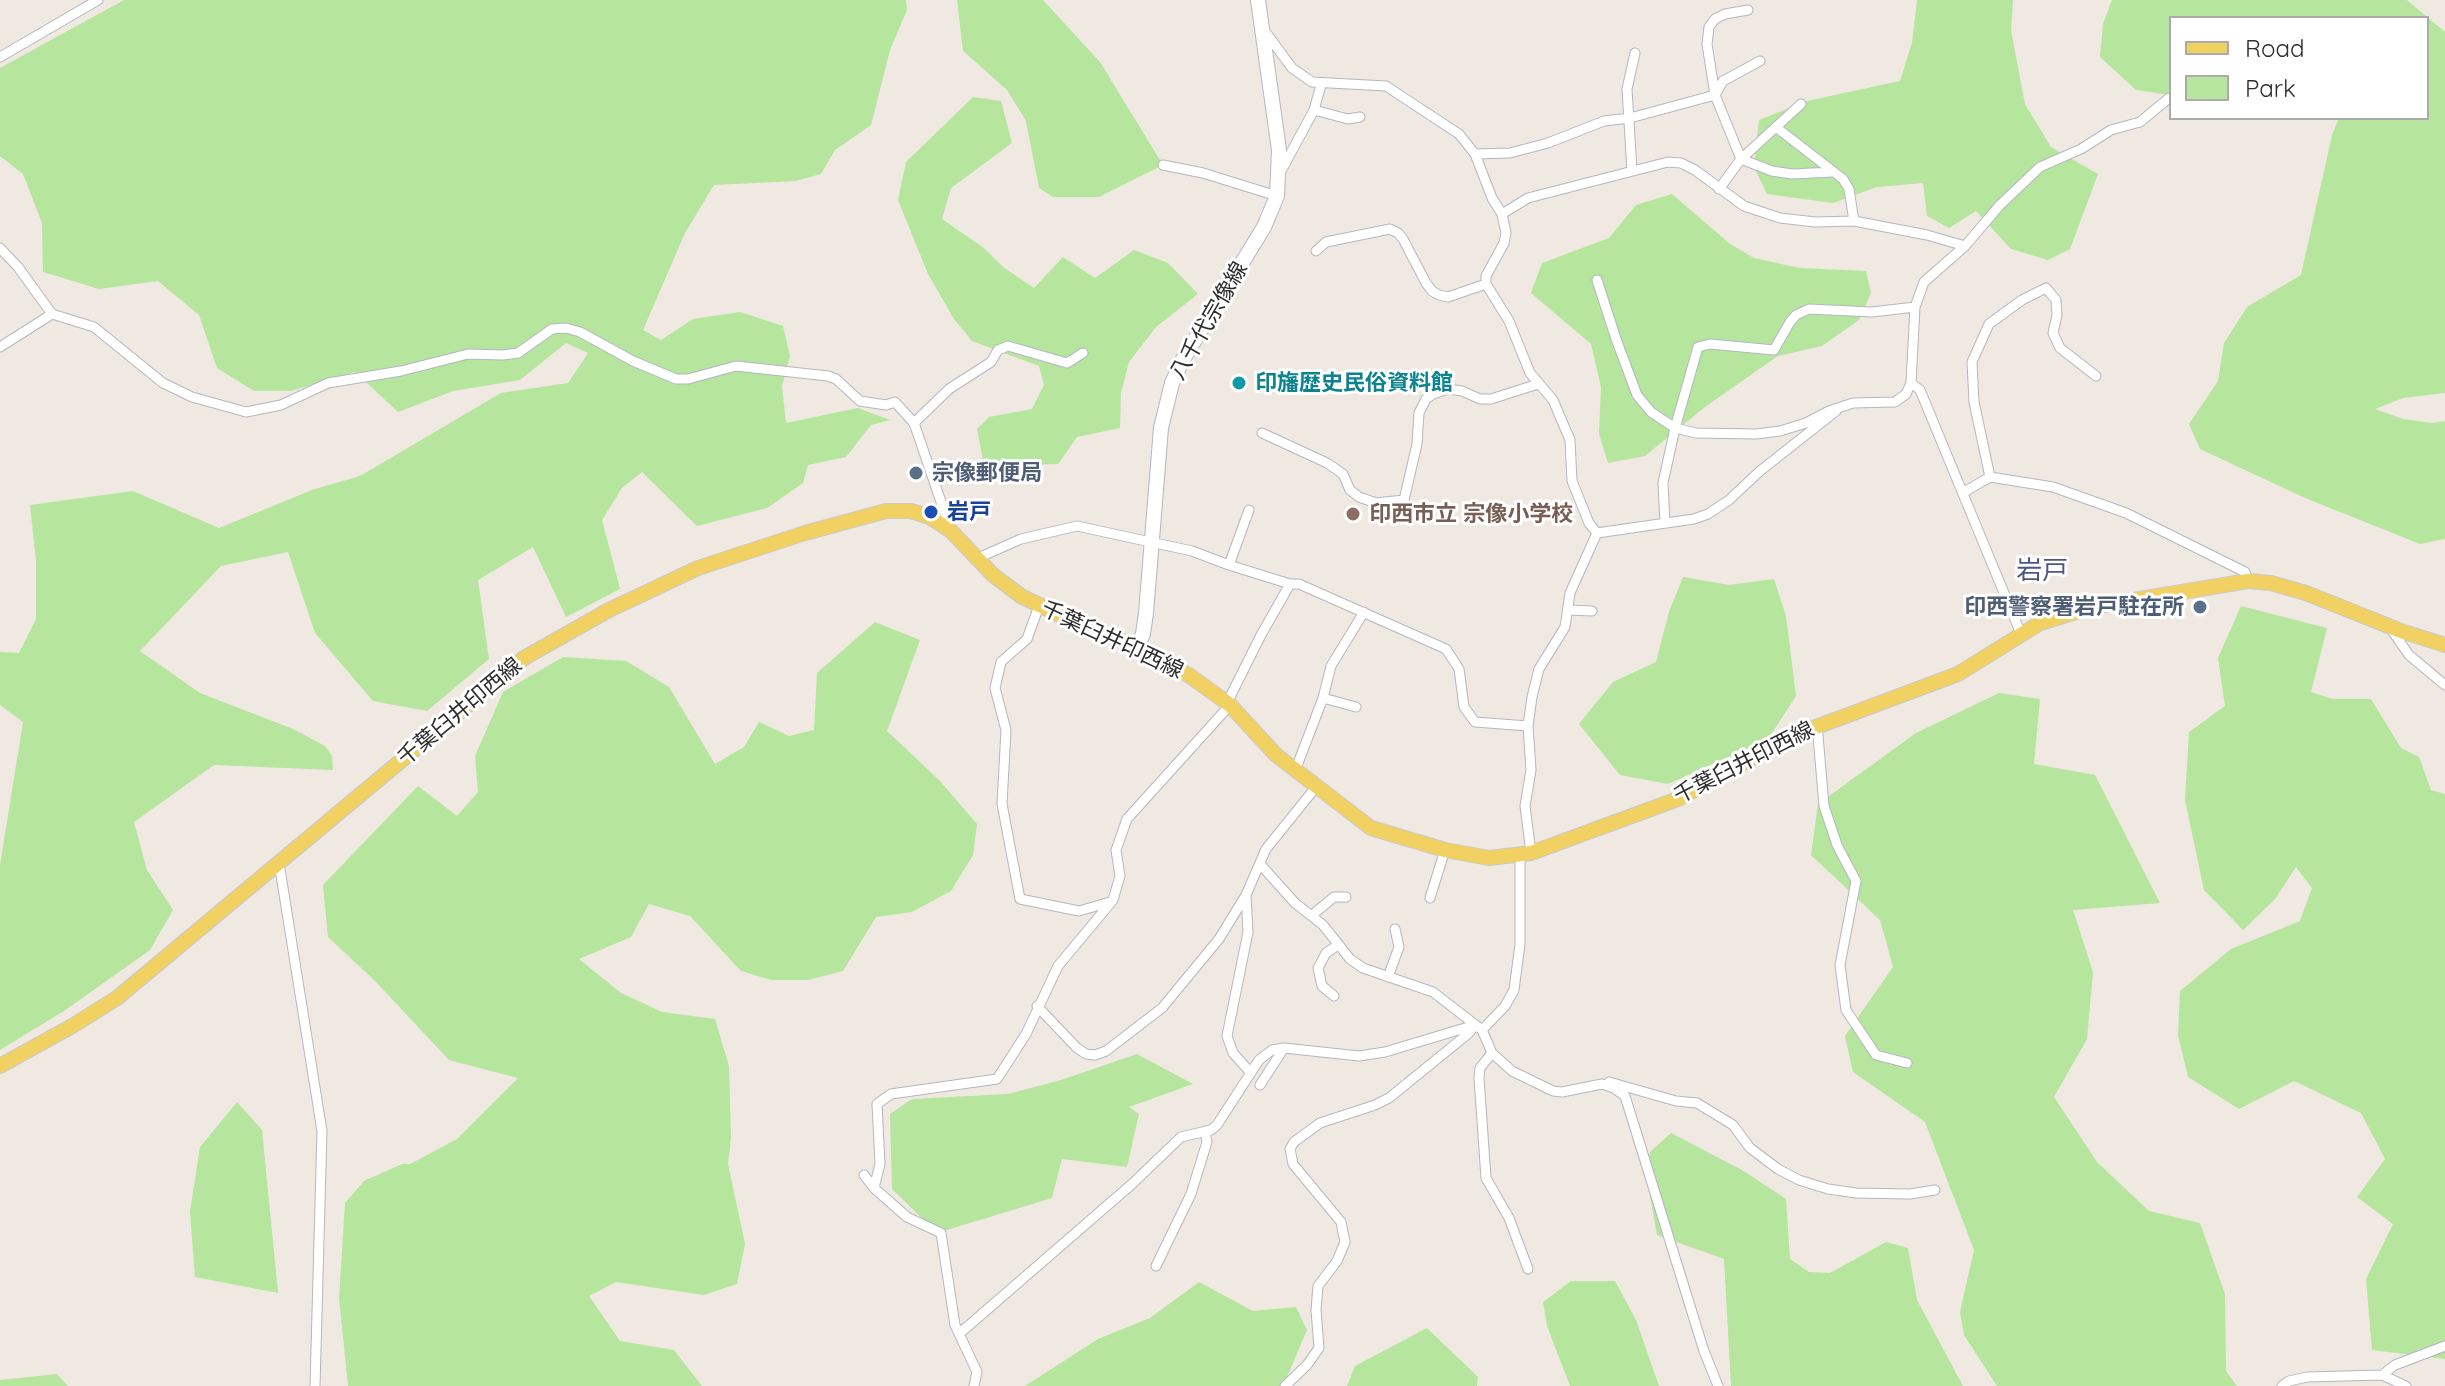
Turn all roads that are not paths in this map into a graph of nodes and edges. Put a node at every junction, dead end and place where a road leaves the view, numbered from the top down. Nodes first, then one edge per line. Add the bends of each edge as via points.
1 (98, 0) edge
2 (1258, 0) edge
3 (1748, 10) dead end
4 (1260, 24) junction
5 (1635, 53) dead end
6 (0, 57) edge
7 (1760, 61) dead end
8 (1321, 85) junction
9 (1715, 95) junction
10 (2169, 98) edge
11 (1801, 104) dead end
12 (1314, 110) junction
13 (1360, 117) dead end
14 (1630, 118) junction
15 (1777, 128) junction
16 (1475, 154) junction
17 (1741, 159) junction
18 (1163, 165) dead end
19 (1632, 171) junction
20 (1832, 172) junction
21 (1280, 173) junction
22 (1719, 189) junction
23 (1277, 196) junction
24 (1502, 214) junction
25 (1854, 221) junction
26 (1965, 246) junction
27 (0, 248) edge
28 (1316, 251) dead end
29 (1597, 280) dead end
30 (1486, 284) junction
31 (1915, 307) junction
32 (52, 314) junction
33 (0, 347) edge
34 (1083, 353) dead end
35 (2096, 376) dead end
36 (1911, 383) junction
37 (1538, 384) junction
38 (1842, 406) junction
39 (914, 423) junction
40 (1675, 428) junction
41 (1262, 433) dead end
42 (1990, 477) junction
43 (1964, 492) junction
44 (1249, 510) dead end
45 (1665, 523) junction
46 (951, 531) junction
47 (1597, 533) junction
48 (1152, 540) junction
49 (978, 558) junction
50 (1229, 565) junction
51 (2248, 581) junction
52 (1290, 584) junction
53 (1039, 606) junction
54 (1568, 610) junction
55 (1592, 611) dead end
56 (1364, 612) junction
57 (2389, 626) junction
58 (2021, 634) junction
59 (2445, 645) edge
60 (1137, 647) junction
61 (2445, 685) edge
62 (1323, 698) junction
63 (1229, 704) junction
64 (1356, 707) dead end
65 (1817, 724) junction
66 (1528, 726) junction
67 (1295, 771) junction
68 (1316, 787) junction
69 (1445, 850) junction
70 (1526, 854) junction
71 (279, 863) junction
72 (1260, 864) junction
73 (1246, 895) junction
74 (1346, 897) dead end
75 (1430, 898) dead end
76 (1113, 900) junction
77 (1312, 915) junction
78 (1395, 929) dead end
79 (1338, 945) junction
80 (1388, 977) junction
81 (1334, 996) dead end
82 (1037, 1006) junction
83 (1479, 1028) junction
84 (1284, 1048) junction
85 (1492, 1053) junction
86 (1907, 1063) dead end
87 (0, 1066) edge
88 (1251, 1073) junction
89 (1602, 1084) junction
90 (1260, 1085) dead end
91 (1205, 1131) junction
92 (864, 1175) dead end
93 (874, 1188) junction
94 (1935, 1190) dead end
95 (1156, 1266) dead end
96 (1528, 1269) dead end
97 (959, 1334) junction
98 (2445, 1346) edge
99 (2382, 1375) junction
100 (315, 1386) edge
101 (974, 1386) edge
102 (1285, 1386) edge
103 (1718, 1386) edge
104 (2282, 1386) edge
105 (2406, 1386) edge

1 - 6 street
2 - 4 main road, 八千代宗像線
3 - 9 street via 1725,14 1709,27
4 - 8 street via 1292,68
4 - 21 main road, 八千代宗像線
5 - 14 street via 1627,89
7 - 9 street via 1723,81
8 - 12 street
8 - 16 street via 1386,86 1459,134
9 - 14 street
9 - 17 street
10 - 26 street via 2140,122 2111,130 2040,167
11 - 15 street
12 - 13 street
12 - 21 street
14 - 16 street via 1604,121 1510,153
14 - 19 street
15 - 17 street
15 - 20 street
16 - 24 street
17 - 20 street via 1782,173
17 - 22 street
18 - 23 street
19 - 22 street via 1681,163
19 - 24 street via 1528,198
20 - 25 street via 1849,189
21 - 23 main road, 八千代宗像線
22 - 25 street via 1744,206 1780,218
23 - 48 main road, 八千代宗像線 via 1172,383 1161,428
24 - 30 street via 1504,243
25 - 26 street
26 - 31 street via 1924,282
27 - 32 street
28 - 30 street via 1326,242 1390,229 1403,239 1432,291 1448,297
29 - 40 street via 1637,395
30 - 37 street
31 - 36 street
31 - 40 street via 1862,313 1809,309 1790,322 1774,350 1701,345
32 - 33 street
32 - 39 street via 94,327 163,383 246,412 281,405 328,383 468,354 518,353 552,329 566,328 676,379 736,366 828,376 860,401 895,402
34 - 39 street via 1067,363 1008,346 998,350 991,362 949,389
35 - 42 street via 2060,348 2053,333 2056,300 2046,288 1989,324 1972,362 1974,402
36 - 38 street via 1895,402
36 - 43 street via 1920,390
37 - 41 street via 1491,399 1448,389 1426,399 1404,500 1376,503 1359,497 1343,474 1327,463
37 - 47 street via 1553,400 1570,440 1572,481
38 - 40 street via 1768,433
38 - 45 street via 1708,514
39 - 46 street
40 - 45 street via 1663,483
42 - 43 street
42 - 51 street via 2053,487 2126,513 2245,572
43 - 58 street
44 - 50 street
45 - 47 street
46 - 49 main road, 千葉臼井印西線
46 - 71 main road, 千葉臼井印西線 via 911,511 862,516 698,568 609,610 524,658
47 - 54 street via 1577,574
48 - 49 street via 1077,526 1021,539
48 - 50 street
48 - 60 main road, 八千代宗像線 via 1143,634
49 - 53 main road, 千葉臼井印西線 via 1009,588
50 - 52 street
51 - 57 main road, 千葉臼井印西線 via 2306,593
51 - 58 main road, 千葉臼井印西線 via 2092,607 2057,616
52 - 56 street
52 - 63 street
53 - 60 main road, 千葉臼井印西線
53 - 76 street via 1027,639 1001,662 995,688 1006,730 1002,804 1020,899 1079,911
54 - 55 street
54 - 66 street via 1561,636 1539,669
56 - 62 street via 1331,666
56 - 66 street via 1446,649 1459,669 1464,707 1475,722
57 - 59 main road, 千葉臼井印西線
57 - 61 street via 2409,655
58 - 65 main road, 千葉臼井印西線 via 1958,674
60 - 63 main road, 千葉臼井印西線
62 - 64 street
62 - 67 street
63 - 67 main road, 千葉臼井印西線
63 - 76 street via 1127,819 1116,850 1120,876
65 - 70 main road, 千葉臼井印西線 via 1678,799
65 - 86 street via 1824,806 1856,881 1840,965 1846,1010 1876,1055
66 - 70 street
67 - 68 main road, 千葉臼井印西線
68 - 69 main road, 千葉臼井印西線 via 1371,828
68 - 72 street
69 - 70 main road, 千葉臼井印西線 via 1489,858
69 - 75 street
70 - 83 street via 1514,990 1505,1006
71 - 87 main road, 千葉臼井印西線 via 117,998
71 - 100 street via 322,1131
72 - 73 street
72 - 77 street
73 - 82 street via 1175,995 1106,1051 1086,1054
73 - 88 street via 1248,932 1227,1036 1233,1053
74 - 77 street via 1334,897
76 - 82 street via 1058,966
77 - 79 street
78 - 80 street via 1399,947
79 - 80 street via 1363,968
79 - 81 street via 1318,968 1322,986
80 - 83 street via 1433,992
82 - 93 street via 997,1079 922,1088 877,1104 880,1164
83 - 84 street via 1359,1056
83 - 85 street
83 - 102 street via 1389,1098 1320,1123 1290,1149 1293,1164 1341,1222 1345,1242 1318,1286 1319,1348
84 - 88 street via 1264,1055
84 - 90 street
85 - 89 street via 1512,1071 1553,1091
85 - 96 street via 1479,1078 1486,1178 1509,1218
88 - 91 street via 1217,1125
89 - 94 street via 1618,1083 1697,1103 1733,1125 1750,1148 1799,1180 1856,1193
89 - 103 street via 1625,1096 1630,1107
91 - 95 street via 1207,1142 1191,1194
91 - 97 street via 1181,1137
92 - 93 street
93 - 97 street via 907,1217 941,1233
97 - 101 street via 977,1372
98 - 99 street
99 - 104 street via 2307,1377
99 - 105 street

